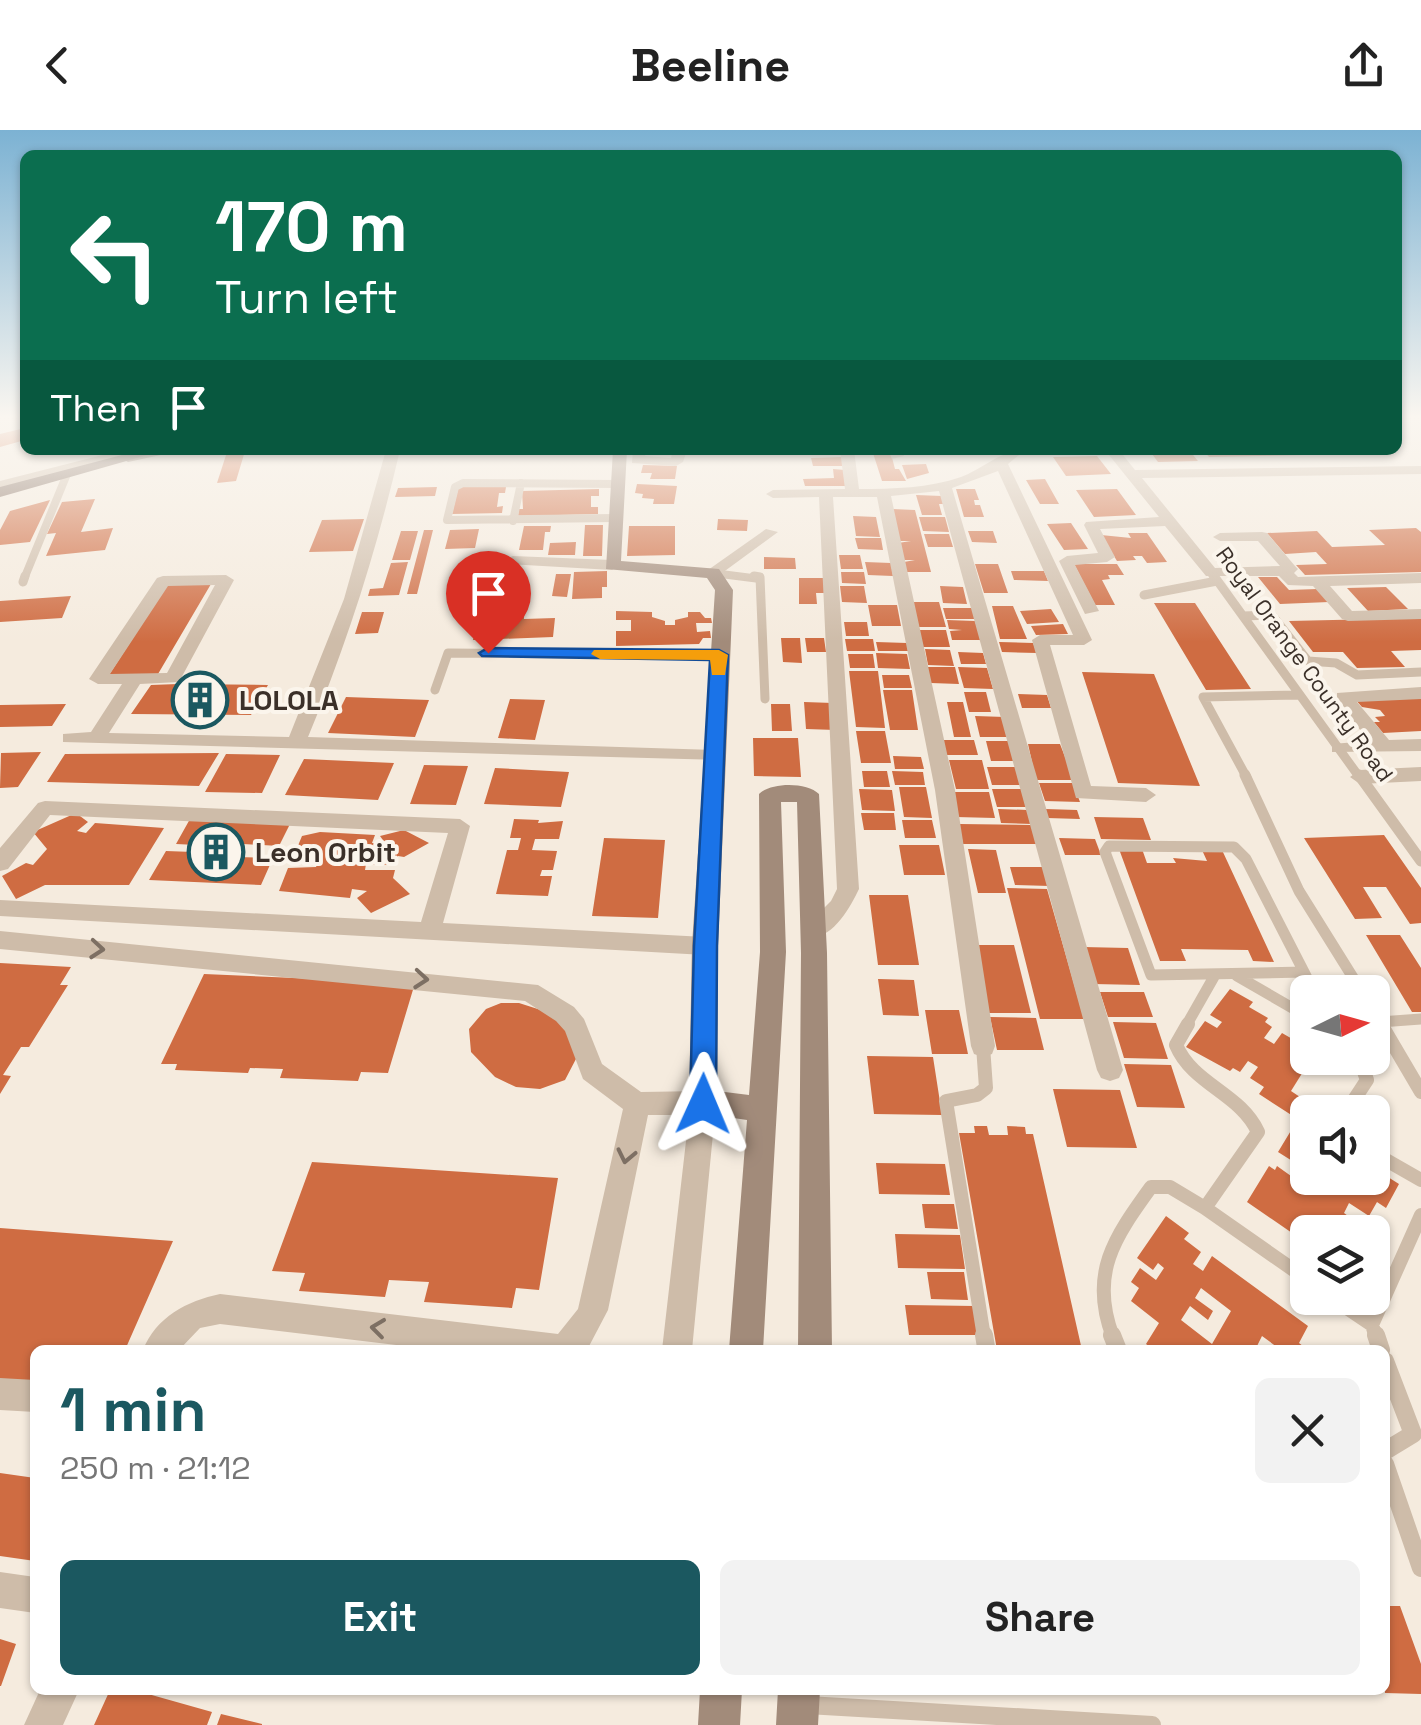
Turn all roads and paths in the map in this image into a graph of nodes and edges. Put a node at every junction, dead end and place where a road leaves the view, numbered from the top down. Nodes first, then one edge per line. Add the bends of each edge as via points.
1 (58, 493) edge
2 (382, 493) edge
3 (455, 493) edge
4 (518, 493) edge
5 (616, 493) edge
6 (803, 493) edge
7 (826, 493) edge
8 (884, 493) edge
9 (946, 493) edge
10 (1015, 493) edge
11 (1147, 493) edge
12 (773, 494) dead end
13 (615, 518) junction
14 (513, 520) junction
15 (1169, 520) junction
16 (772, 532) dead end
17 (1239, 560) junction
18 (512, 562) dead end
19 (612, 565) junction
20 (1284, 571) junction
21 (713, 572) junction
22 (1214, 577) junction
23 (1421, 578) edge
24 (1318, 581) junction
25 (24, 582) dead end
26 (1144, 595) dead end
27 (1091, 611) dead end
28 (1421, 614) edge
29 (1243, 616) junction
30 (719, 655) junction
31 (1300, 655) junction
32 (1273, 656) junction
33 (1421, 672) edge
34 (134, 679) junction
35 (436, 690) dead end
36 (1421, 693) edge
37 (1300, 694) junction
38 (765, 699) dead end
39 (70, 738) dead end
40 (96, 739) junction
41 (296, 743) junction
42 (1421, 745) edge
43 (1385, 746) junction
44 (1339, 748) junction
45 (715, 756) junction
46 (1421, 774) edge
47 (1360, 776) junction
48 (1146, 796) dead end
49 (1421, 861) edge
50 (0, 863) edge
51 (0, 908) edge
52 (430, 930) junction
53 (0, 940) edge
54 (813, 942) junction
55 (706, 946) junction
56 (772, 952) junction
57 (1304, 972) junction
58 (1234, 974) junction
59 (1215, 975) junction
60 (1306, 975) edge
61 (1351, 975) edge
62 (1290, 1007) edge
63 (1421, 1019) edge
64 (1390, 1021) edge
65 (1390, 1039) edge
66 (983, 1046) joint
67 (1110, 1070) dead end
68 (1421, 1092) edge
69 (637, 1104) junction
70 (703, 1104) junction
71 (764, 1109) junction
72 (1390, 1162) edge
73 (1421, 1180) edge
74 (1205, 1208) junction
75 (1421, 1214) edge
76 (1290, 1267) edge
77 (1356, 1315) edge
78 (1372, 1326) junction
79 (163, 1345) edge
80 (524, 1345) edge
81 (570, 1345) edge
82 (678, 1345) edge
83 (746, 1345) edge
84 (815, 1345) edge
85 (986, 1345) edge
86 (1116, 1345) edge
87 (1379, 1345) edge
88 (1390, 1373) edge
89 (0, 1394) edge
90 (30, 1396) edge
91 (1390, 1448) edge
92 (1390, 1478) edge
93 (1421, 1568) edge
94 (0, 1590) edge
95 (30, 1594) edge
96 (58, 1695) edge
97 (721, 1695) edge
98 (798, 1706) edge
99 (43, 1725) edge
100 (718, 1725) edge
101 (1152, 1725) edge

1 - 25 lane
2 - 41 street via 332,663
3 - 14 lane via 448,520
4 - 14 lane
5 - 13 street
6 - 12 street
7 - 54 street via 848,889
8 - 66 street via 945,790
9 - 67 street
10 - 48 street via 1084,640 1040,640 1083,793
11 - 15 street, Royal Orange County Road
13 - 14 lane
13 - 19 street
15 - 22 street, Royal Orange County Road
15 - 27 street via 1091,525 1108,557 1067,560
16 - 21 street
17 - 20 street
17 - 20 street via 1220,538 1262,536 1290,569
17 - 22 street
18 - 19 street
19 - 21 street
20 - 24 street via 1294,582
21 - 30 street via 724,590
21 - 38 lane via 760,578
22 - 26 lane
22 - 29 lane, Royal Orange County Road
23 - 24 street
24 - 28 street via 1348,616
29 - 31 lane via 1272,615
29 - 32 lane, Royal Orange County Road
30 - 35 lane via 452,652 444,656
30 - 45 street
31 - 32 lane
31 - 33 lane via 1357,675
32 - 37 lane, Royal Orange County Road
34 - 34 street via 173,678 226,580 163,581 98,679
34 - 40 street
36 - 43 street via 1343,697
37 - 44 lane, Royal Orange County Road
37 - 61 lane via 1202,697 1299,891
39 - 40 street
40 - 41 street
41 - 45 street
42 - 43 street
43 - 44 street
44 - 47 lane, Royal Orange County Road
45 - 55 street
46 - 47 street
47 - 49 lane, Royal Orange County Road
50 - 52 street via 45,808 460,826
51 - 52 street
52 - 55 street
53 -> 69 street via 530,992 565,1014 592,1071
54 - 56 street
54 - 56 street via 808,794 770,794
54 - 84 street
55 - 70 street
56 - 71 street
57 - 58 lane
57 - 59 lane via 1234,847 1110,846 1106,862 1151,975
57 - 60 lane
58 - 59 lane
58 - 62 lane
59 - 74 lane via 1176,1044 1179,1058 1254,1118 1258,1132
63 - 64 lane
65 - 68 lane
66 - 85 lane via 986,1088 946,1101
69 - 70 street
69 -> 81 street via 593,1310
70 - 71 street
70 - 82 street
71 - 83 street
72 - 73 lane
74 - 76 lane
74 - 86 lane via 1170,1187 1151,1187 1143,1198 1108,1257 1101,1297
75 - 78 lane
77 - 78 lane
78 - 87 lane
80 -> 79 street via 220,1309 192,1315
88 - 91 lane via 1413,1434
89 - 90 street
92 - 93 lane
94 - 95 street
96 - 99 street
97 - 100 street
98 - 101 lane

